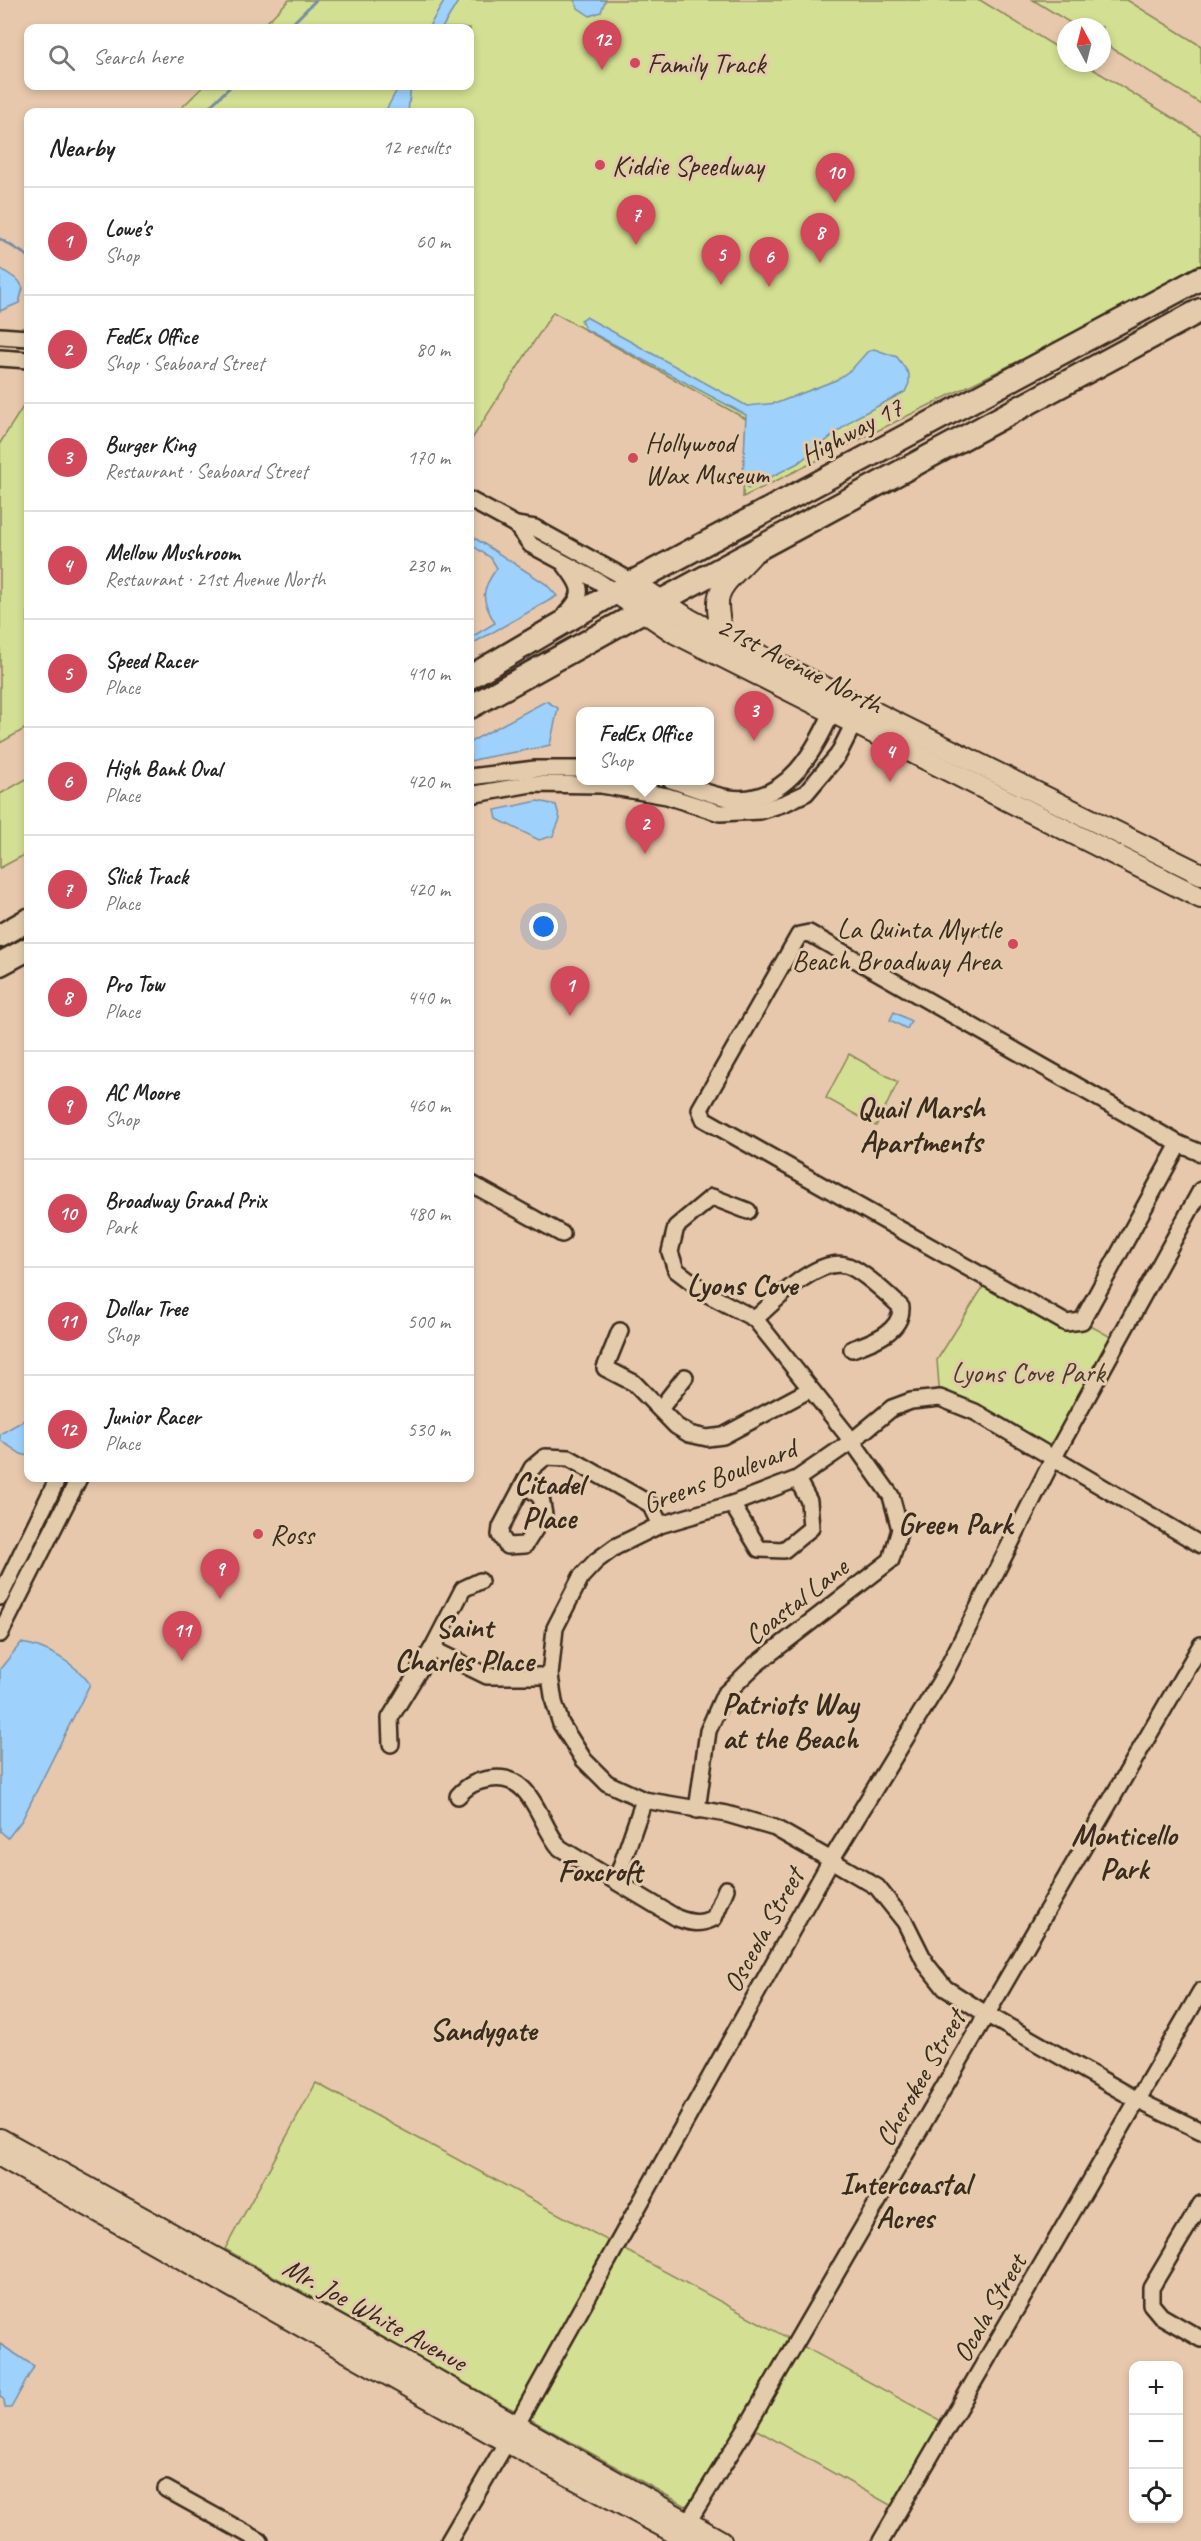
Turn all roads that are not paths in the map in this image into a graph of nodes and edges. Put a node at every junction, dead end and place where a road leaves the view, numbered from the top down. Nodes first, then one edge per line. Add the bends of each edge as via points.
1 (1201, 278) edge
2 (1201, 310) edge
3 (0, 336) edge
4 (24, 338) edge
5 (0, 358) edge
6 (24, 360) edge
7 (474, 502) edge
8 (516, 525) junction
9 (757, 549) junction
10 (561, 560) junction
11 (625, 587) junction
12 (652, 606) junction
13 (543, 636) junction
14 (723, 637) junction
15 (474, 675) edge
16 (474, 705) edge
17 (836, 705) junction
18 (857, 716) junction
19 (576, 769) edge
20 (474, 777) edge
21 (687, 785) edge
22 (474, 794) edge
23 (1201, 874) edge
24 (1201, 898) edge
25 (24, 922) edge
26 (0, 936) edge
27 (24, 951) edge
28 (0, 964) edge
29 (1179, 1144) junction
30 (1201, 1153) edge
31 (474, 1185) edge
32 (1201, 1190) edge
33 (748, 1211) dead end
34 (562, 1234) dead end
35 (755, 1319) junction
36 (620, 1331) dead end
37 (852, 1349) dead end
38 (685, 1377) dead end
39 (808, 1390) junction
40 (660, 1409) junction
41 (852, 1441) junction
42 (1053, 1459) junction
43 (797, 1479) junction
44 (56, 1482) edge
45 (77, 1482) edge
46 (524, 1484) dead end
47 (732, 1504) junction
48 (660, 1525) junction
49 (1201, 1545) edge
50 (480, 1581) dead end
51 (0, 1597) edge
52 (0, 1634) edge
53 (1201, 1645) edge
54 (432, 1649) junction
55 (550, 1676) junction
56 (391, 1744) dead end
57 (458, 1796) dead end
58 (644, 1800) junction
59 (697, 1810) junction
60 (831, 1860) junction
61 (616, 1881) junction
62 (726, 1889) dead end
63 (1201, 1991) edge
64 (986, 2014) junction
65 (1139, 2101) junction
66 (1201, 2131) edge
67 (0, 2139) edge
68 (0, 2156) edge
69 (1201, 2204) edge
70 (1201, 2339) edge
71 (512, 2434) junction
72 (166, 2488) dead end
73 (686, 2533) edge
74 (260, 2541) edge
75 (449, 2541) edge
76 (721, 2541) edge
77 (881, 2541) edge

1 - 11 highway, Highway 17
2 - 9 highway, Highway 17
3 - 4 street
5 - 6 street
7 - 8 street, 21st Avenue North
8 - 10 street, 21st Avenue North via 531,545
8 - 11 street, 21st Avenue North via 535,528
9 - 12 highway, Highway 17
9 - 14 main road via 720,588 716,602
10 - 11 street, 21st Avenue North
10 - 13 street via 580,594 578,602
11 - 12 main road, 21st Avenue North
11 - 13 highway, Highway 17
12 - 14 main road, 21st Avenue North
12 - 16 highway, Highway 17
12 - 17 main road, 21st Avenue North via 675,633
13 - 15 highway, Highway 17
14 - 17 main road, 21st Avenue North
17 - 18 main road, 21st Avenue North
17 - 21 street via 813,750 796,774 780,786 761,794 729,798
18 - 22 street via 838,755 806,793 760,811 720,813 667,796 600,786 531,784
18 - 23 main road, 21st Avenue North via 1108,826
18 - 24 main road, 21st Avenue North
19 - 20 street via 535,769
25 - 26 highway
27 - 28 highway
29 - 29 street via 809,933 799,935 700,1109 704,1119 1066,1323 1082,1321
29 - 30 street
31 - 34 street
32 - 42 street
33 - 35 street via 712,1197 676,1227 670,1252 676,1270 709,1295
35 - 37 street via 787,1289 823,1267 845,1265 877,1285 901,1307 899,1319 889,1331
35 - 39 street, Coastal Lane
36 - 40 street via 605,1368 634,1383
38 - 40 street
39 - 40 street via 723,1436 689,1434
39 - 41 street, Coastal Lane
41 - 42 street, Greens Boulevard via 892,1408 940,1398 975,1412
41 - 43 street, Greens Boulevard
41 - 59 street, Coastal Lane via 891,1496 900,1529 891,1560 755,1665 724,1695 708,1731
42 - 49 street, Greens Boulevard
42 - 60 street, Osceola Street via 943,1677
43 - 47 street, Greens Boulevard
43 - 47 street via 809,1501 811,1528 784,1550 759,1549
44 - 51 street
45 - 52 street
46 - 48 street via 532,1468 544,1457 569,1458 650,1504
47 - 48 street, Greens Boulevard
48 - 55 street, Greens Boulevard via 615,1547 581,1577 555,1628
50 - 54 street via 463,1588
53 - 64 street, Cherokee Street
54 - 55 street via 487,1676
54 - 56 street via 390,1718
55 - 58 street, Greens Boulevard via 561,1724 584,1760 607,1783
57 - 61 street via 480,1780 509,1779 527,1790 550,1837 560,1848
58 - 59 street, Greens Boulevard
58 - 61 street
59 - 60 street, Greens Boulevard via 775,1828
60 - 64 street via 877,1887 905,1922 926,1964 945,1988
60 - 71 street, Osceola Street
61 - 62 street via 691,1923 714,1918
63 - 65 street, Ocala Street
64 - 65 street
64 - 73 street, Cherokee Street
65 - 66 street
65 - 77 street, Ocala Street
67 - 71 main road, Mr. Joe White Avenue
68 - 71 main road, Mr. Joe White Avenue
69 - 70 street via 1151,2288 1151,2304 1161,2316
71 - 73 main road, Mr. Joe White Avenue
71 - 75 street, Osceola Street
72 - 74 street
73 - 76 main road, Mr. Joe White Avenue

